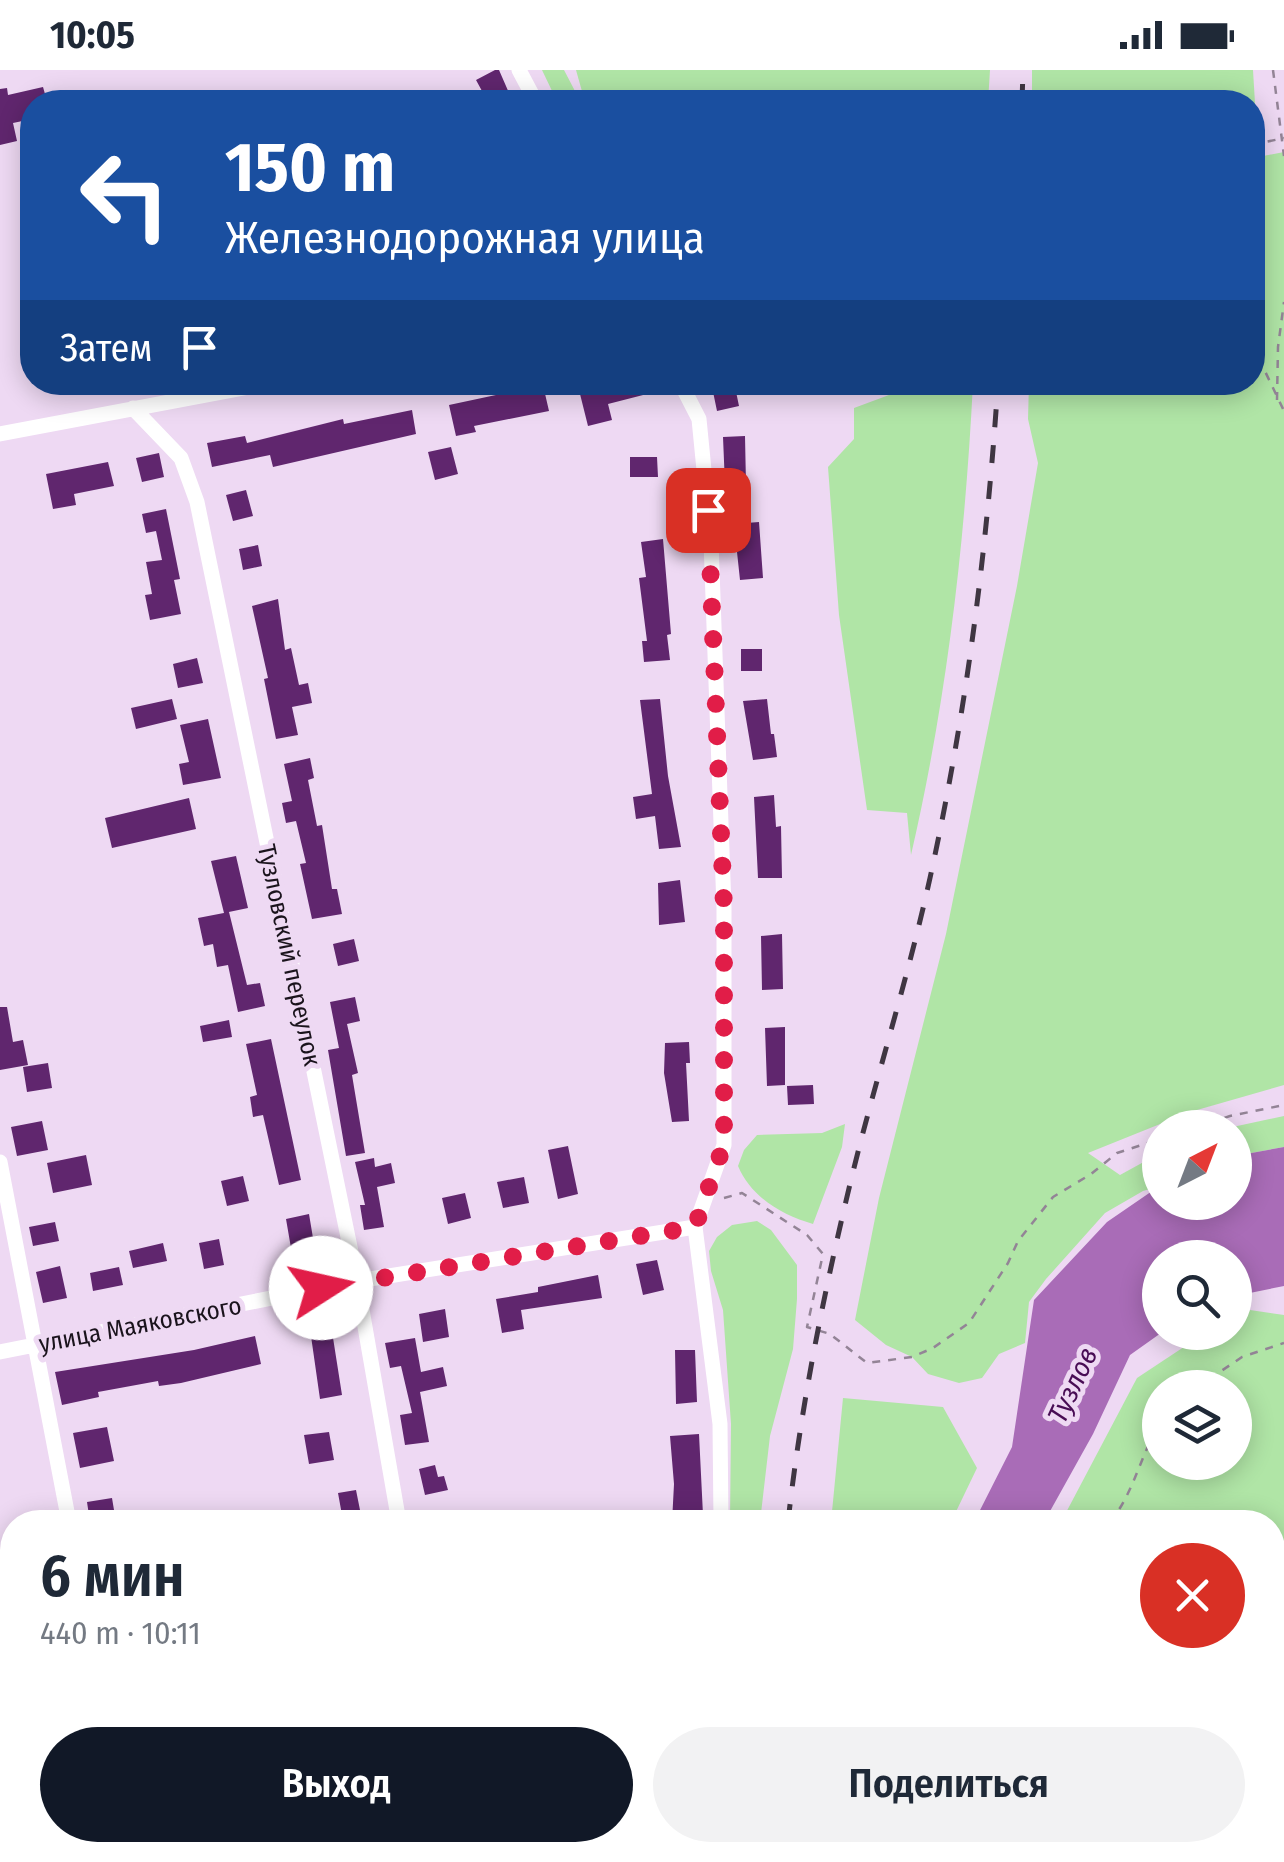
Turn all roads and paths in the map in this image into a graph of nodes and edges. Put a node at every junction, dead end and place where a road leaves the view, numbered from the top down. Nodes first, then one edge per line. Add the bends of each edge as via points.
1 (1273, 70) edge
2 (1283, 138) edge
3 (1284, 156) edge
4 (1284, 302) edge
5 (1265, 372) edge
6 (204, 395) edge
7 (687, 395) edge
8 (1278, 400) junction
9 (133, 408) junction
10 (1284, 411) edge
11 (0, 434) edge
12 (1284, 1105) edge
13 (1252, 1112) edge
14 (1142, 1145) edge
15 (0, 1162) edge
16 (705, 1199) junction
17 (695, 1227) junction
18 (357, 1281) junction
19 (34, 1344) junction
20 (1284, 1344) edge
21 (0, 1352) edge
22 (1223, 1370) edge
23 (1142, 1457) edge
24 (68, 1510) edge
25 (397, 1510) edge
26 (721, 1510) edge
27 (1120, 1510) edge

1 - 2 path
2 - 3 path
4 - 8 path
5 - 8 path
6 - 9 street
7 - 16 street via 700,419 711,541 724,908 724,1144
8 - 10 path
9 - 11 street
9 - 18 street, Тузловский переулок via 181,458 197,502
12 - 13 path
14 - 16 path via 1117,1153 1053,1197 969,1323 912,1358 866,1362 830,1334 807,1326 822,1254 807,1235 742,1194
15 - 19 street
16 - 17 street
17 - 18 street, улица Маяковского
17 - 26 street via 720,1424
18 - 19 street, улица Маяковского
18 - 25 street, Тузловский переулок
19 - 21 street, улица Маяковского
19 - 24 street
20 - 22 path
23 - 27 path

